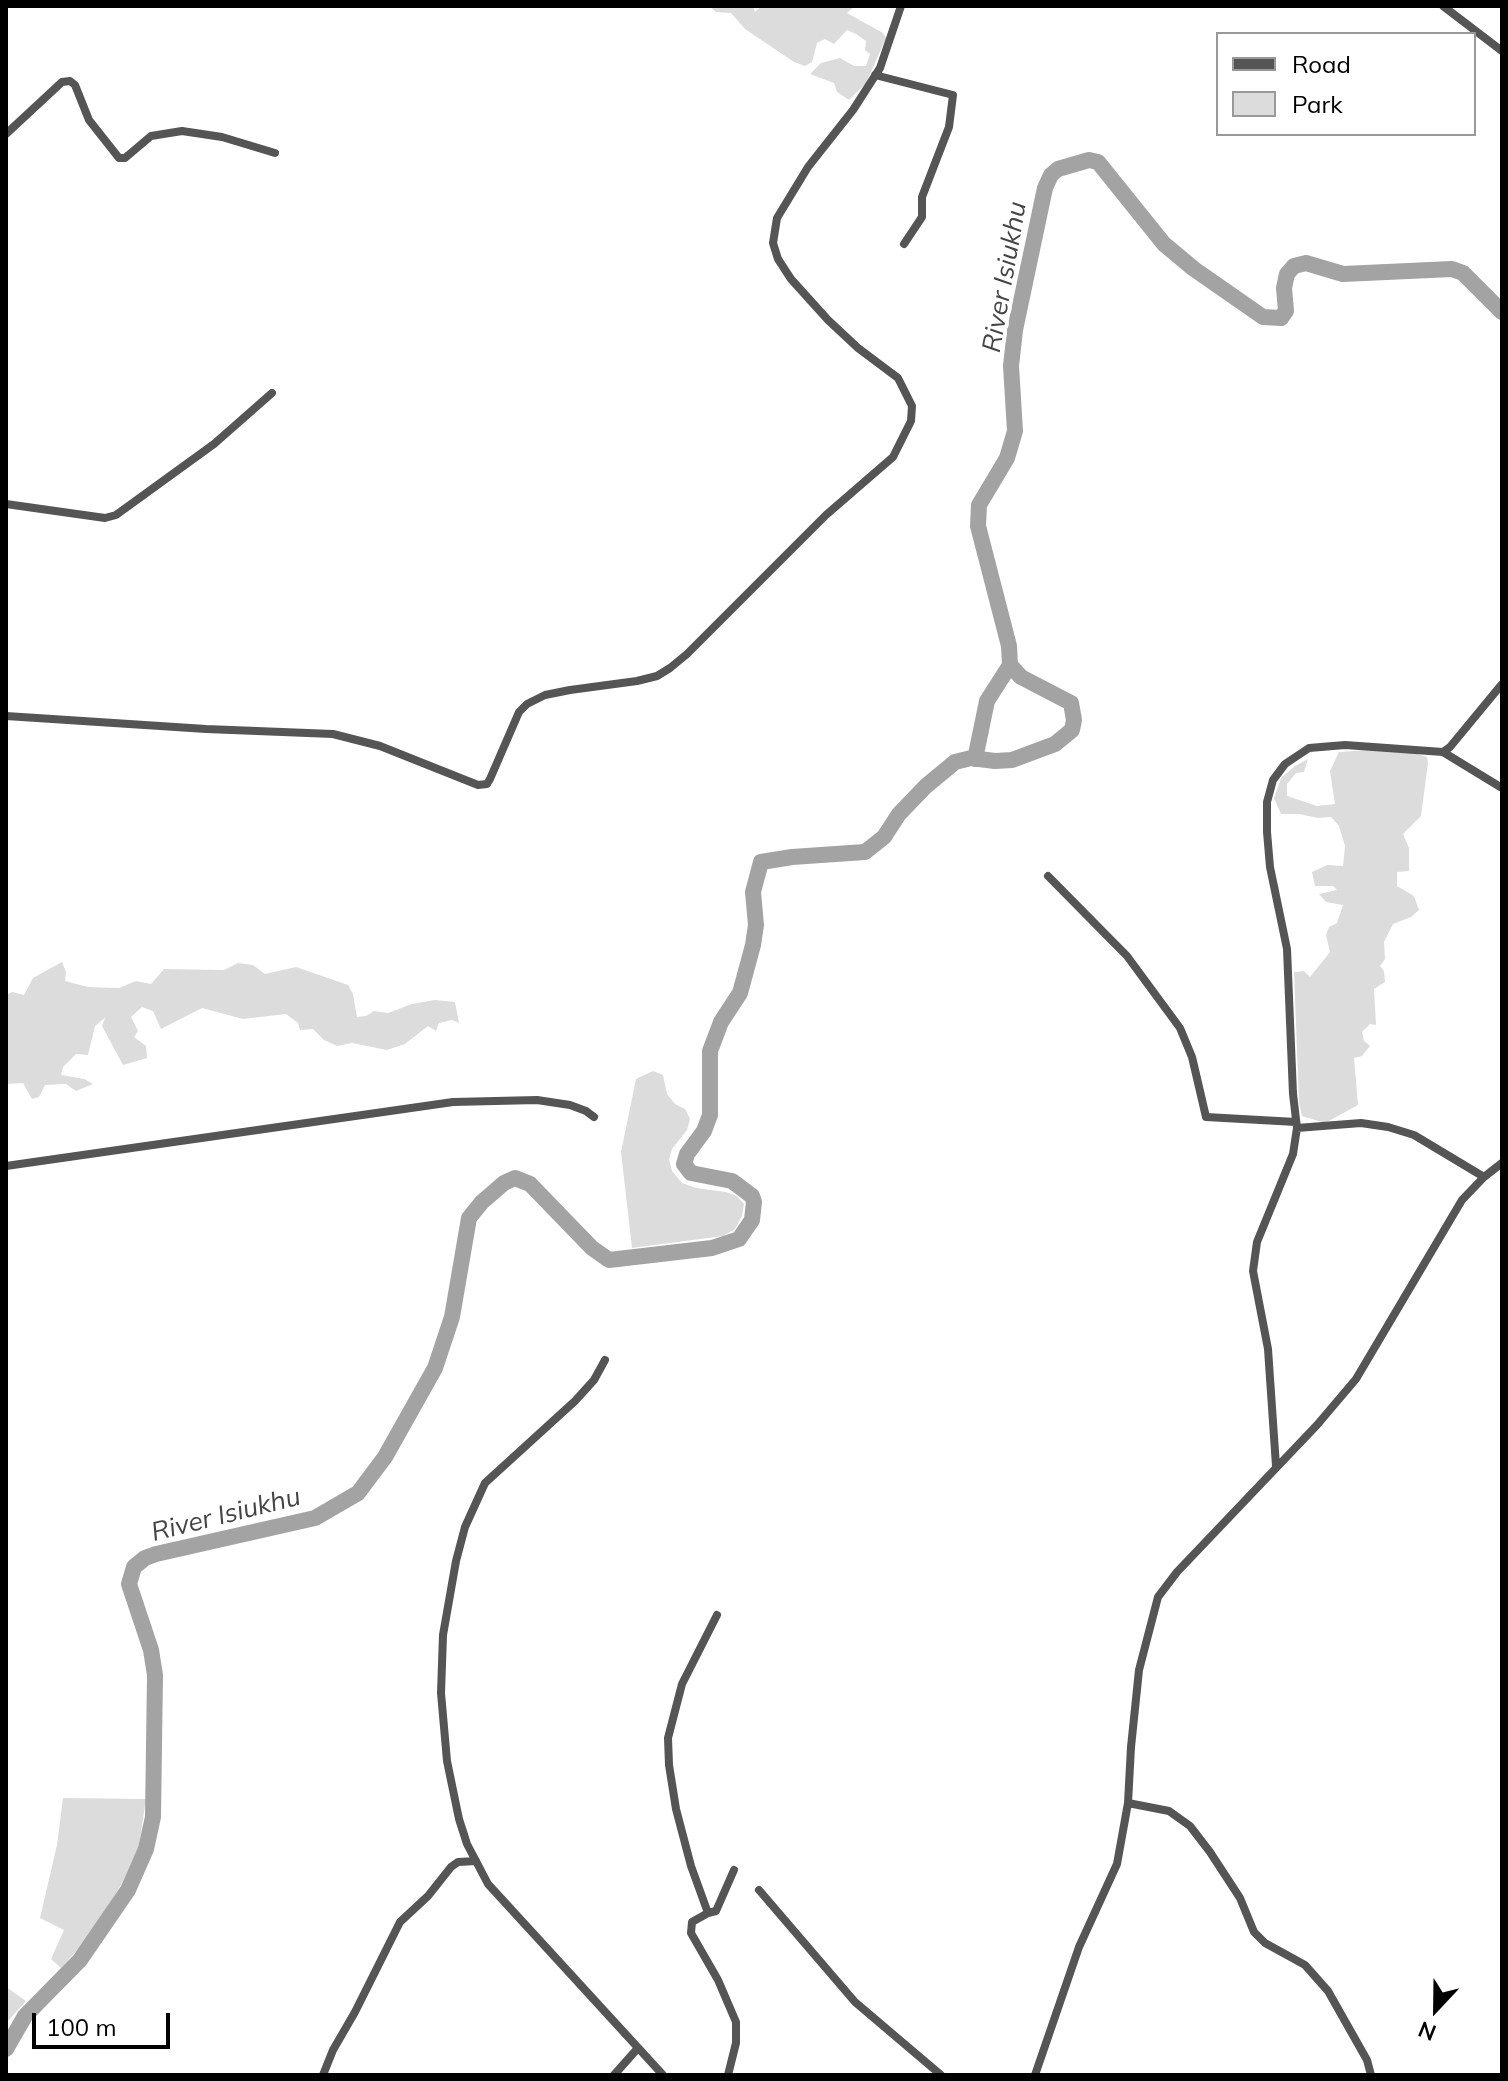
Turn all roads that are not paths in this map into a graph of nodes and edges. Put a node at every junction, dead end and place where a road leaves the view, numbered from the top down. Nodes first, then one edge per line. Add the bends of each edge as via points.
1 (901, 6) edge
2 (1443, 6) edge
3 (1502, 51) edge
4 (875, 75) junction
5 (6, 134) edge
6 (275, 153) dead end
7 (904, 244) dead end
8 (272, 393) dead end
9 (6, 504) edge
10 (1502, 684) edge
11 (6, 716) edge
12 (1443, 752) junction
13 (1502, 788) edge
14 (1048, 876) dead end
15 (594, 1117) dead end
16 (1297, 1125) junction
17 (1502, 1163) edge
18 (6, 1166) edge
19 (1484, 1177) junction
20 (605, 1360) dead end
21 (1276, 1466) junction
22 (717, 1615) dead end
23 (1128, 1803) junction
24 (476, 1861) junction
25 (734, 1870) dead end
26 (759, 1890) dead end
27 (708, 1913) junction
28 (638, 2048) junction
29 (323, 2075) edge
30 (614, 2075) edge
31 (663, 2075) edge
32 (728, 2075) edge
33 (941, 2075) edge
34 (1035, 2075) edge
35 (1371, 2075) edge

1 - 4 street
2 - 3 street
4 - 7 street via 953,95 949,127 922,197 922,217
4 - 11 street via 777,218 773,243 791,279 828,320 898,378 912,406 911,421 893,457 670,668 647,679 558,693 527,704 487,784 478,785 333,734
5 - 6 street via 62,82 70,81 89,120 119,158 151,136 182,131
8 - 9 street via 214,444 116,515 105,518
10 - 12 street
12 - 13 street
12 - 16 street via 1345,745 1309,748 1273,780 1267,832 1287,949
14 - 16 street via 1127,956 1180,1028 1206,1117
15 - 18 street via 570,1105 537,1100 453,1102
16 - 19 street via 1388,1127 1414,1135
16 - 21 street via 1293,1154 1262,1226 1253,1271 1268,1349
17 - 19 street
19 - 21 street via 1462,1200 1356,1379
20 - 24 street via 575,1401 485,1483 456,1561 443,1635 441,1693 459,1819
21 - 23 street via 1158,1597 1139,1670
22 - 27 street via 682,1684 668,1738 676,1809
23 - 34 street via 1117,1864 1079,1947
23 - 35 street via 1169,1811 1190,1826 1240,1898 1254,1932 1305,1965 1328,1991
24 - 28 street via 507,1907
24 - 29 street via 451,1867 400,1922
25 - 27 street via 716,1911
26 - 33 street via 855,2002
27 - 32 street via 692,1922 691,1933 736,2022
28 - 30 street
28 - 31 street

